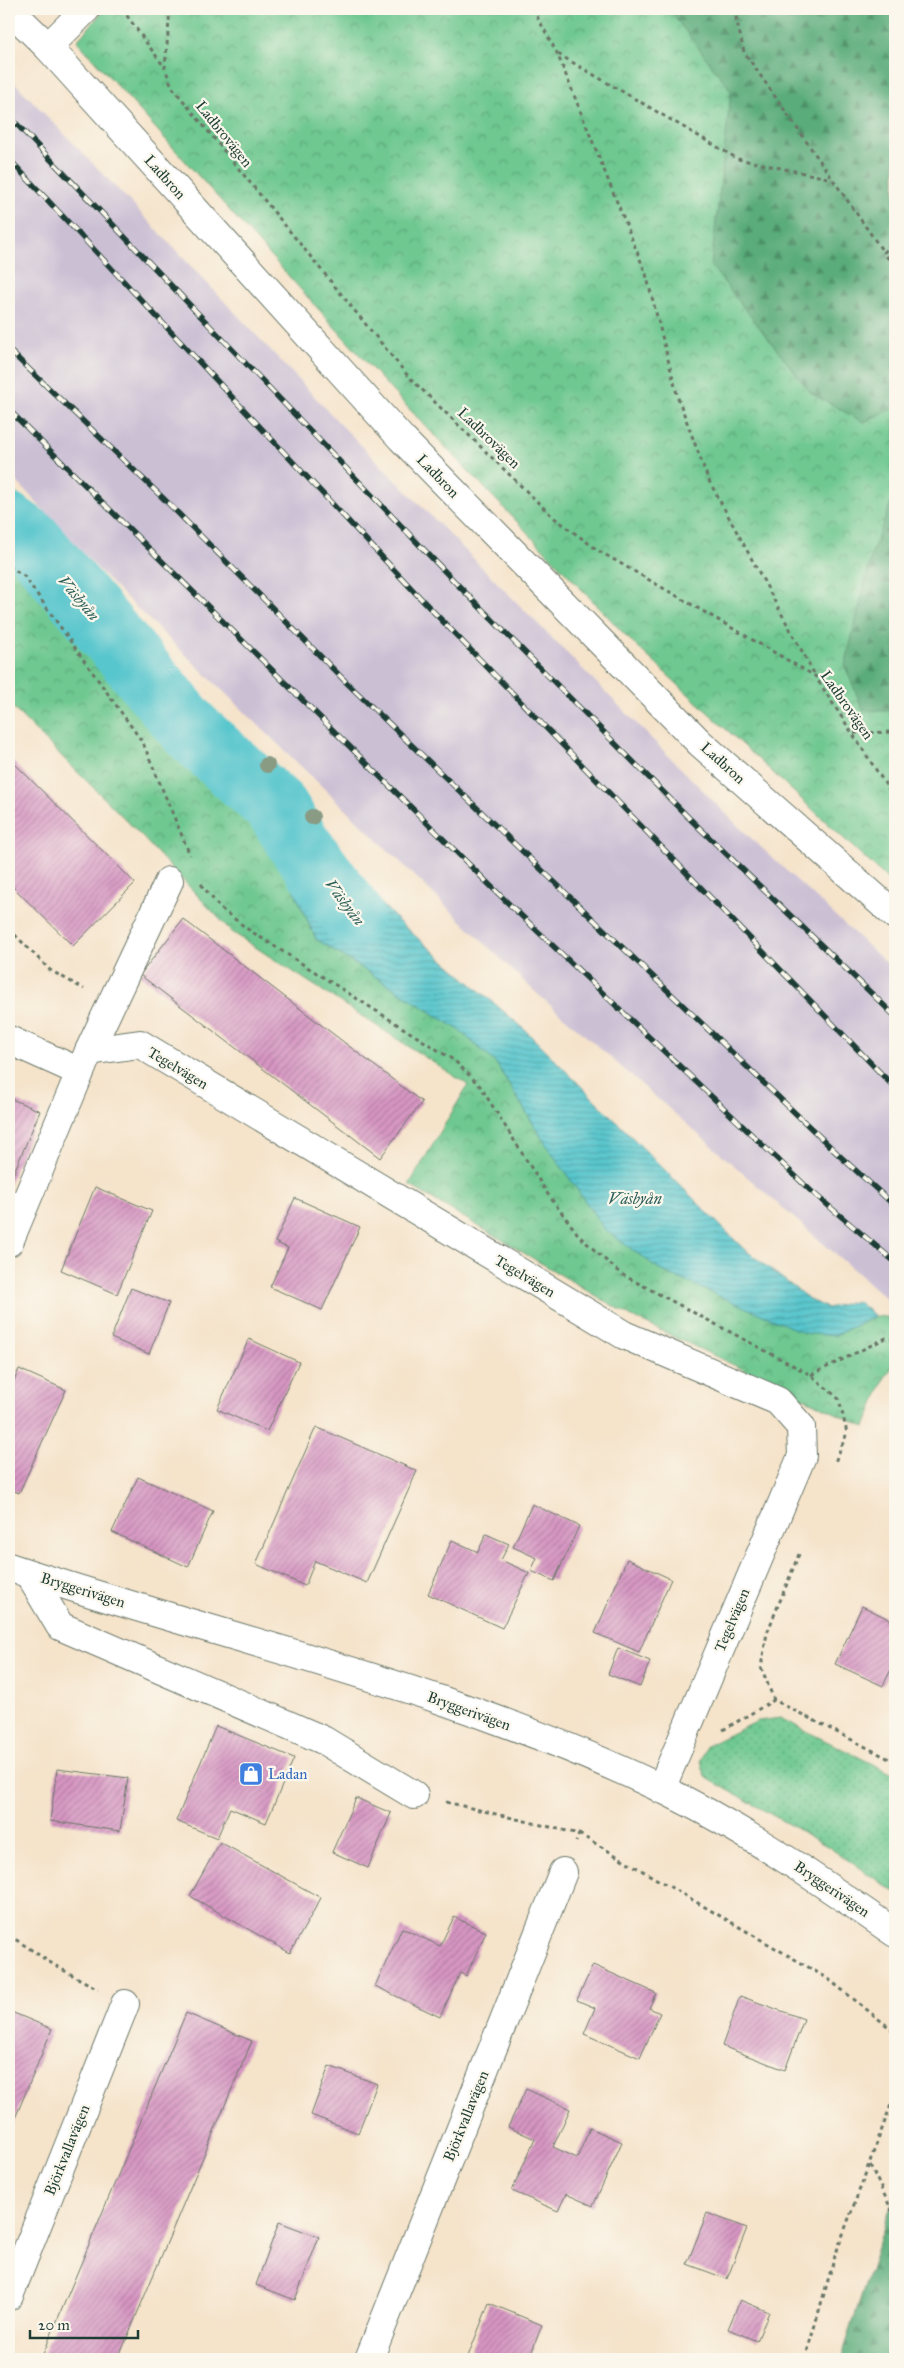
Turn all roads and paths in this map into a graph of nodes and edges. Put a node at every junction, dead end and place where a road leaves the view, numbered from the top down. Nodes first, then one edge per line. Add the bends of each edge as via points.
1 (9, 9) edge
2 (86, 9) edge
3 (122, 9) edge
4 (170, 9) edge
5 (533, 9) edge
6 (734, 9) edge
7 (48, 47) junction
8 (558, 54) junction
9 (165, 68) junction
10 (832, 179) junction
11 (895, 236) edge
12 (884, 253) junction
13 (895, 267) edge
14 (9, 566) edge
15 (815, 676) junction
16 (895, 732) edge
17 (854, 733) junction
18 (895, 798) edge
19 (192, 863) dead end
20 (169, 881) dead end
21 (199, 881) dead end
22 (895, 915) edge
23 (9, 929) edge
24 (111, 1005) junction
25 (9, 1040) edge
26 (84, 1061) junction
27 (9, 1242) edge
28 (895, 1338) edge
29 (811, 1375) junction
30 (833, 1469) dead end
31 (800, 1551) dead end
32 (19, 1571) edge
33 (774, 1700) junction
34 (718, 1733) dead end
35 (895, 1762) edge
36 (661, 1789) junction
37 (414, 1795) joint
38 (579, 1834) junction
39 (563, 1872) joint
40 (895, 1932) edge
41 (9, 1934) edge
42 (125, 2004) joint
43 (895, 2032) edge
44 (895, 2094) edge
45 (869, 2164) junction
46 (895, 2217) edge
47 (9, 2296) edge
48 (369, 2359) edge
49 (805, 2359) edge

1 - 7 street, Ladbron
2 - 7 street
3 - 9 path
4 - 9 path, Ladbrovägen
5 - 8 path
6 - 10 path via 744,52
7 - 22 street, Ladbron via 409,446 700,742
8 - 10 path via 738,159
8 - 15 path via 646,274 678,398 708,479
9 - 15 path, Ladbrovägen via 172,87 408,376 553,517 600,551
10 - 12 path
11 - 12 path
12 - 13 path
14 - 19 path via 24,576 143,743
15 - 17 path, Ladbrovägen
16 - 17 path
17 - 18 path, Ladbrovägen
20 - 24 street
21 - 29 path via 220,908 249,930 455,1061 480,1086 547,1193 580,1237 622,1274
23 - 24 path via 50,970
24 - 26 street
25 - 26 street
26 - 27 street
26 - 36 street, Tegelvägen via 140,1044 624,1335 778,1401 801,1427 802,1456
28 - 29 path via 886,1338
29 - 30 path via 839,1399 847,1432
31 - 33 path via 766,1642 761,1667
32 - 36 street, Bryggerivägen via 410,1690 555,1742
32 - 37 street via 60,1626 323,1740
33 - 34 path
33 - 35 path
36 - 40 street, Bryggerivägen via 792,1862
37 - 38 path
38 - 39 path
38 - 43 path via 827,1978
39 - 48 street, Björkvallavägen
41 - 42 path
42 - 47 street, Björkvallavägen
44 - 45 path
45 - 46 path
45 - 49 path via 835,2256

